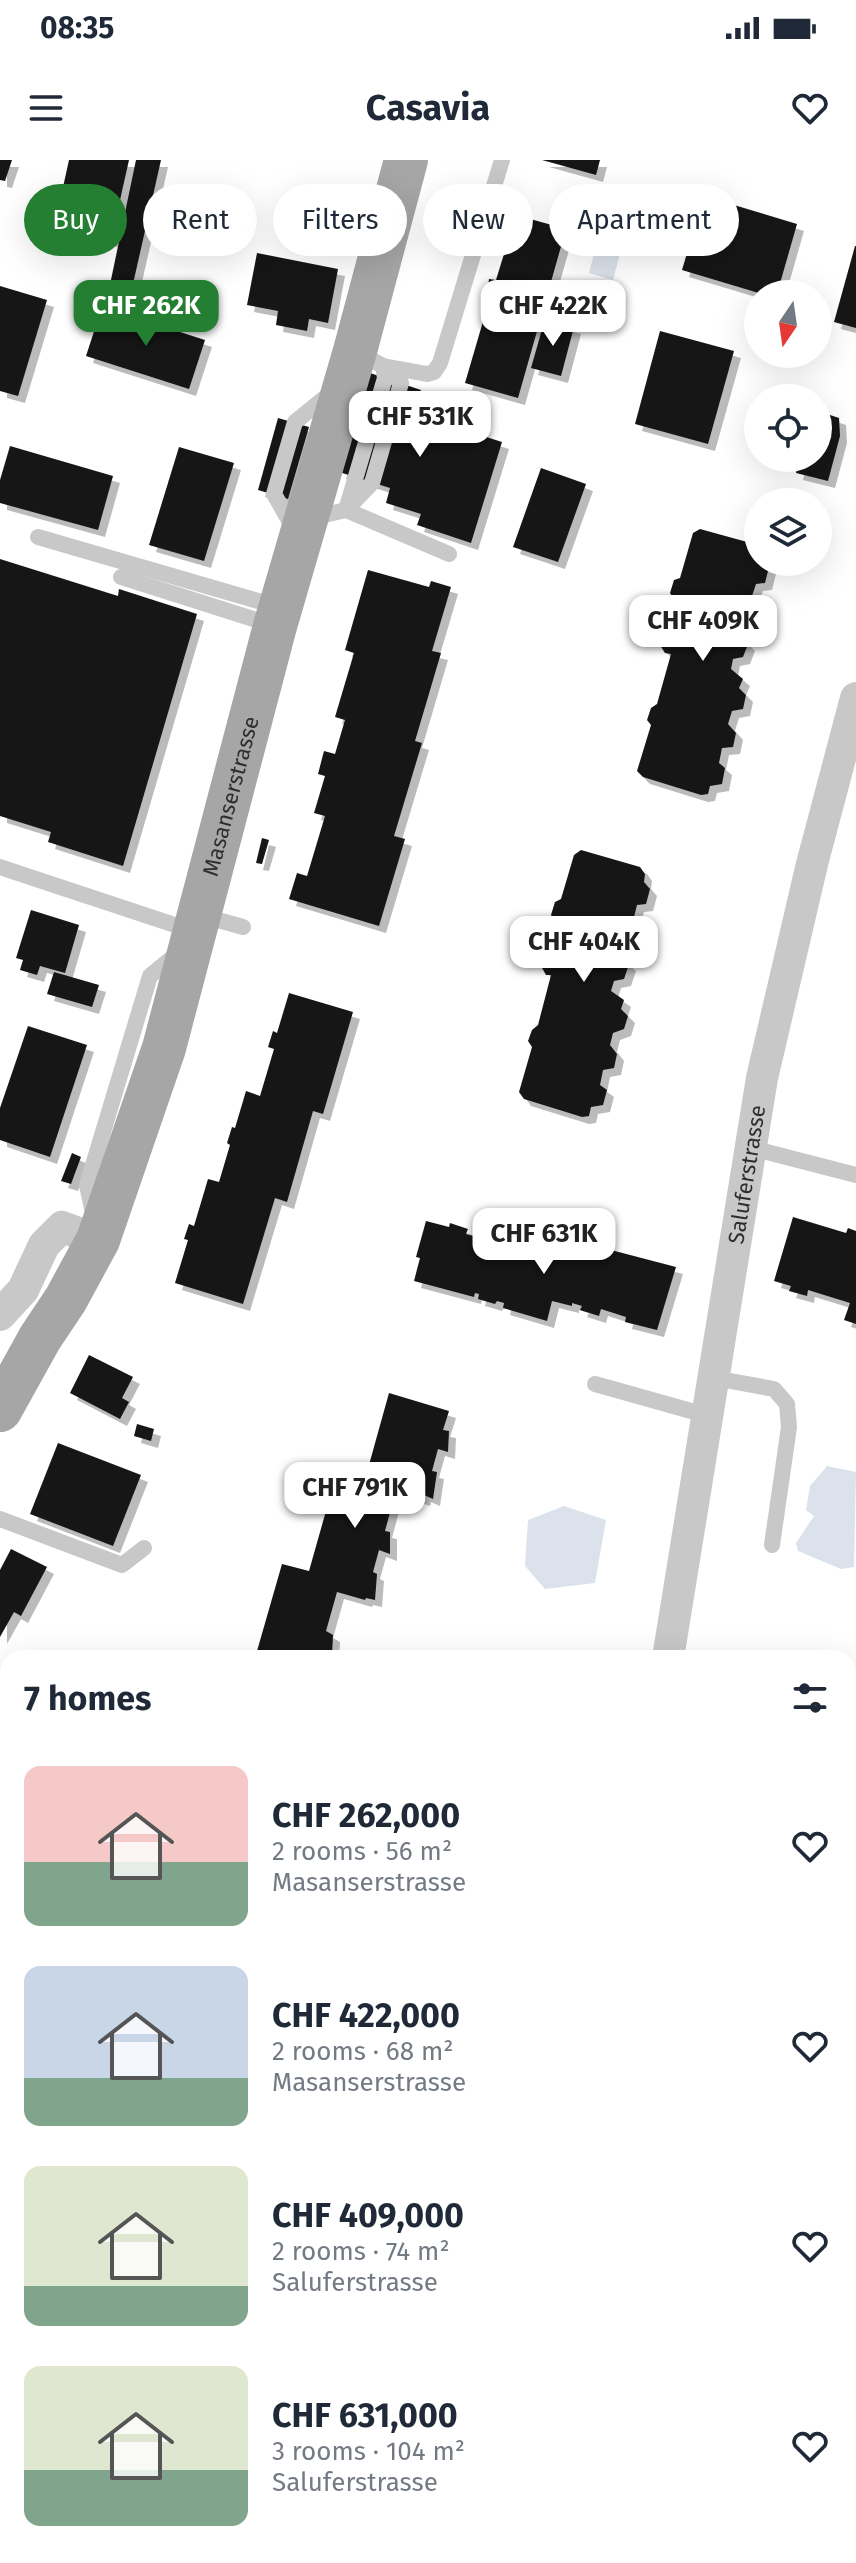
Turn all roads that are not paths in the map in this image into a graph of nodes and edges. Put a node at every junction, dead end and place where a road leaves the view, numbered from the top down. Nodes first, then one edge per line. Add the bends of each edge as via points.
1 (406, 160) edge
2 (502, 160) edge
3 (361, 366) junction
4 (317, 523) junction
5 (38, 537) dead end
6 (449, 554) dead end
7 (121, 577) dead end
8 (278, 617) junction
9 (856, 698) edge
10 (0, 867) edge
11 (243, 927) dead end
12 (195, 929) junction
13 (751, 1148) junction
14 (856, 1175) edge
15 (98, 1240) junction
16 (0, 1315) edge
17 (714, 1378) junction
18 (595, 1384) dead end
19 (0, 1410) edge
20 (709, 1416) junction
21 (0, 1519) edge
22 (772, 1545) dead end
23 (144, 1548) dead end
24 (669, 1650) edge

1 - 3 main road, Masanserstrasse
2 - 3 lane via 434,372
3 - 4 main road, Masanserstrasse
4 - 6 lane
4 - 8 main road, Masanserstrasse
5 - 8 lane
7 - 8 lane
8 - 12 main road, Masanserstrasse
9 - 13 street, Saluferstrasse via 793,942
10 - 12 lane
11 - 12 lane
12 - 15 main road, Masanserstrasse via 151,1090
13 - 14 lane
13 - 17 street, Saluferstrasse
15 - 16 street via 62,1227 44,1245 23,1290
15 - 19 main road, Masanserstrasse
17 - 20 street, Saluferstrasse
17 - 22 lane via 774,1389 787,1404 789,1427
18 - 20 lane
20 - 24 street, Saluferstrasse
21 - 23 lane via 122,1565

